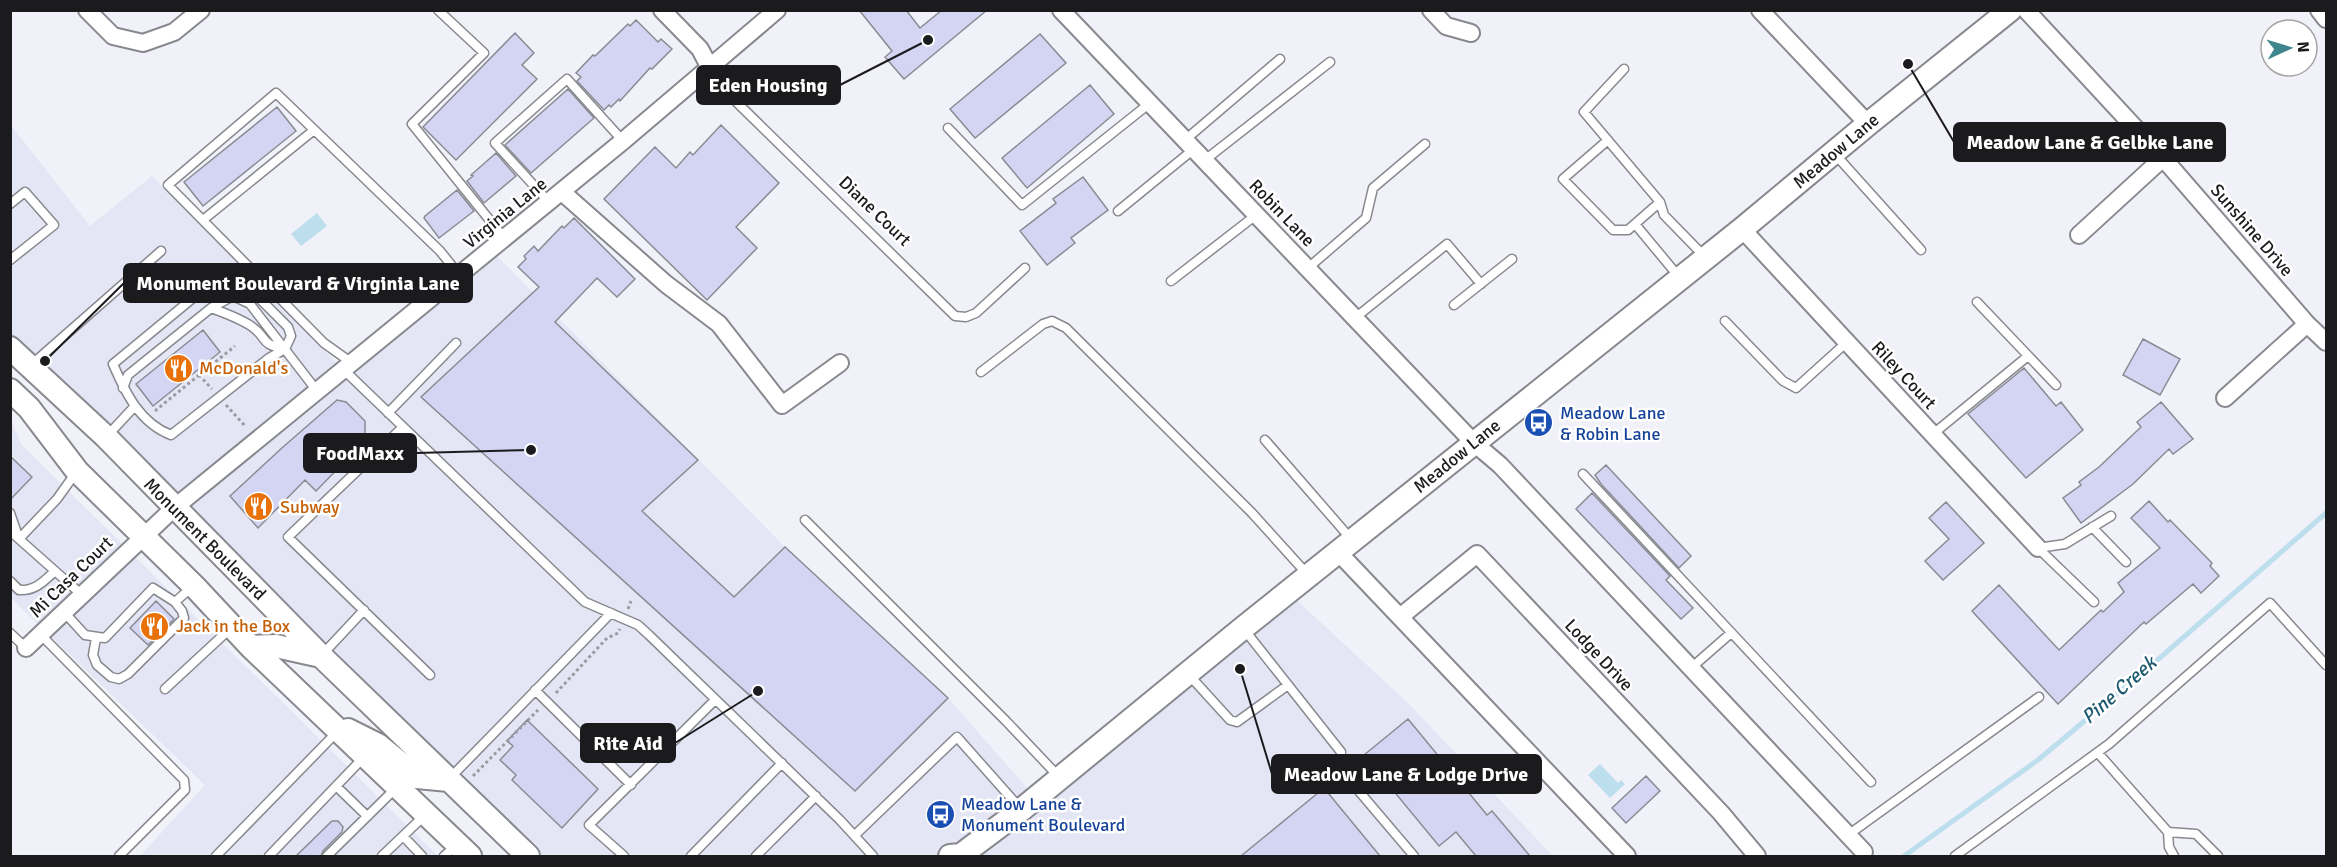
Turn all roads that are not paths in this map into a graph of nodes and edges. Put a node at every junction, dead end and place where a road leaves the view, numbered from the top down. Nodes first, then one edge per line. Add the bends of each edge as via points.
1 (87, 10) edge
2 (201, 10) edge
3 (438, 10) edge
4 (662, 10) edge
5 (777, 10) edge
6 (1061, 10) edge
7 (1431, 10) edge
8 (1760, 10) edge
9 (2010, 10) edge
10 (2026, 10) edge
11 (2319, 10) edge
12 (2326, 19) edge
13 (1471, 33) dead end
14 (1280, 59) dead end
15 (1330, 62) dead end
16 (710, 68) junction
17 (1624, 69) dead end
18 (1150, 103) junction
19 (1868, 124) junction
20 (948, 128) dead end
21 (314, 130) junction
22 (1608, 140) junction
23 (623, 141) junction
24 (1425, 144) dead end
25 (1195, 150) junction
26 (1834, 153) junction
27 (2163, 158) junction
28 (556, 197) junction
29 (1660, 201) junction
30 (10, 204) edge
31 (1118, 211) dead end
32 (1256, 215) junction
33 (203, 220) junction
34 (1635, 224) junction
35 (1742, 229) junction
36 (2079, 235) dead end
37 (504, 239) junction
38 (1922, 250) dead end
39 (161, 251) dead end
40 (1706, 258) junction
41 (1512, 259) dead end
42 (10, 260) edge
43 (1024, 268) dead end
44 (1308, 268) junction
45 (460, 276) junction
46 (1680, 279) junction
47 (1171, 281) dead end
48 (1481, 284) junction
49 (1977, 302) dead end
50 (1454, 305) dead end
51 (211, 308) junction
52 (1355, 318) junction
53 (1725, 321) dead end
54 (2307, 324) junction
55 (1847, 342) junction
56 (2326, 342) edge
57 (456, 343) dead end
58 (10, 348) edge
59 (285, 349) junction
60 (2028, 356) junction
61 (840, 363) dead end
62 (30, 366) junction
63 (348, 367) junction
64 (981, 372) dead end
65 (2056, 385) dead end
66 (123, 388) junction
67 (10, 390) edge
68 (318, 392) junction
69 (2225, 398) dead end
70 (134, 407) junction
71 (388, 413) junction
72 (403, 427) junction
73 (1933, 434) junction
74 (105, 437) junction
75 (1265, 440) dead end
76 (1474, 443) junction
77 (77, 471) junction
78 (1583, 474) dead end
79 (174, 508) junction
80 (10, 513) edge
81 (2111, 516) dead end
82 (805, 520) dead end
83 (2092, 527) junction
84 (10, 531) edge
85 (144, 535) junction
86 (20, 539) junction
87 (1345, 546) junction
88 (2038, 548) junction
89 (2126, 562) dead end
90 (55, 571) junction
91 (1310, 576) junction
92 (10, 581) edge
93 (194, 586) junction
94 (81, 594) junction
95 (175, 602) junction
96 (2094, 602) dead end
97 (364, 610) junction
98 (63, 612) junction
99 (611, 613) junction
100 (1400, 617) junction
101 (232, 627) junction
102 (1243, 628) junction
103 (10, 633) edge
104 (1731, 633) junction
105 (40, 634) junction
106 (96, 638) junction
107 (251, 647) junction
108 (26, 648) joint
109 (321, 656) junction
110 (2326, 665) edge
111 (1691, 668) junction
112 (1188, 673) junction
113 (430, 675) dead end
114 (1288, 685) junction
115 (165, 689) dead end
116 (535, 690) junction
117 (2039, 697) dead end
118 (715, 699) junction
119 (332, 725) junction
120 (1341, 752) dead end
121 (2098, 753) junction
122 (365, 756) junction
123 (782, 763) junction
124 (1346, 776) dead end
125 (1060, 778) junction
126 (448, 780) junction
127 (1871, 782) dead end
128 (631, 785) junction
129 (336, 786) junction
130 (398, 787) junction
131 (816, 796) junction
132 (1022, 810) junction
133 (426, 814) junction
134 (367, 816) junction
135 (2169, 832) junction
136 (855, 835) junction
137 (1848, 835) junction
138 (403, 836) junction
139 (1864, 852) dead end
140 (457, 853) edge
141 (962, 855) edge
142 (119, 856) edge
143 (216, 856) edge
144 (269, 856) edge
145 (327, 856) edge
146 (382, 856) edge
147 (422, 856) edge
148 (528, 856) edge
149 (624, 856) edge
150 (692, 856) edge
151 (756, 856) edge
152 (873, 856) edge
153 (1414, 856) edge
154 (1628, 856) edge
155 (1757, 856) edge
156 (1955, 856) edge
157 (2174, 856) edge
158 (2218, 856) edge

1 - 2 street via 113,36 143,43 174,32
3 - 37 lane via 484,53 412,124
4 - 16 street via 700,49
5 - 16 street, Virginia Lane
6 - 18 street, Robin Lane
7 - 13 street via 1446,26
8 - 19 street
9 - 19 main road, Meadow Lane
10 - 27 street, Sunshine Drive
11 - 12 street
14 - 25 lane
15 - 25 lane
16 - 23 street, Virginia Lane
16 - 43 lane, Diane Court via 719,85 955,316 976,313
17 - 22 lane via 1584,112
18 - 20 lane via 1022,204
18 - 25 street, Robin Lane
19 - 26 main road, Meadow Lane
21 - 33 lane
21 - 33 lane via 276,93 168,185
21 - 45 lane via 440,251
22 - 29 lane
22 - 34 lane via 1563,179 1612,230 1628,231
23 - 28 street, Virginia Lane
23 - 28 lane via 567,79 495,143
24 - 44 lane via 1373,188 1366,218
25 - 31 lane
25 - 32 street, Robin Lane
26 - 35 main road, Meadow Lane
26 - 38 lane
27 - 36 street
27 - 54 street, Sunshine Drive
28 - 37 street, Virginia Lane
28 - 61 street via 719,324 782,405
29 - 34 lane
29 - 40 lane via 1664,215
30 - 42 lane via 26,192 54,225
32 - 44 street, Robin Lane
32 - 47 lane
33 - 63 lane
34 - 46 lane
35 - 40 main road, Meadow Lane
35 - 55 street, Riley Court
37 - 45 street, Virginia Lane
39 - 62 lane
40 - 46 main road, Meadow Lane
41 - 48 lane
44 - 52 street, Robin Lane
45 - 63 street, Virginia Lane
46 - 76 main road, Meadow Lane
48 - 50 lane
48 - 52 lane via 1447,244
49 - 60 lane
51 - 59 lane via 252,327 268,346
51 - 59 lane via 233,296 241,299 250,304
51 - 66 lane via 128,375
52 - 76 street, Robin Lane
53 - 55 lane via 1783,381 1796,388
54 - 56 street, Sunshine Drive
54 - 69 street
55 - 73 street, Riley Court
57 - 71 lane
58 - 62 main road, Monument Boulevard
59 - 66 lane via 291,336 288,327 243,282 225,276 216,279 113,364
59 - 68 lane
59 - 70 lane via 269,357 171,435
60 - 65 lane
60 - 73 lane
62 - 74 main road, Monument Boulevard
63 - 68 street, Virginia Lane
63 - 71 lane
64 - 91 lane via 1043,324 1052,321 1066,328
66 - 70 lane
67 - 77 main road via 29,408
68 - 79 street, Virginia Lane
70 - 74 lane
71 - 72 lane
72 - 97 lane via 288,537
72 - 99 lane via 578,597
73 - 88 street, Riley Court
74 - 79 main road, Monument Boulevard
75 - 87 lane
76 - 87 main road, Meadow Lane
76 - 111 street, Robin Lane via 1500,465
77 - 85 main road
77 - 86 lane via 57,500
78 - 104 lane
79 - 85 street, Virginia Lane
79 - 109 main road, Monument Boulevard
80 - 86 lane
81 - 83 lane
82 - 125 lane
83 - 88 lane via 2065,544
83 - 89 lane
84 - 86 lane
85 - 93 main road
85 - 94 street, Mi Casa Court
86 - 90 lane
87 - 91 main road, Meadow Lane
87 - 100 street
88 - 96 lane
90 - 92 lane via 29,591 19,590
90 - 94 lane
91 - 102 main road, Meadow Lane
93 - 95 lane
93 - 101 main road
94 - 98 street, Mi Casa Court
95 - 106 lane via 153,588 105,638
95 - 106 lane via 184,618 128,674 118,679 97,665 93,655
97 - 109 lane
97 - 113 lane
98 - 105 street, Mi Casa Court
98 - 106 lane via 85,635
99 - 116 lane
99 - 118 lane via 638,625
100 - 154 street
100 - 155 street, Lodge Drive via 1477,554
101 - 107 main road
101 - 115 lane
102 - 112 main road, Meadow Lane
102 - 114 lane
103 - 108 lane
104 - 111 lane
104 - 127 lane
105 - 108 street, Mi Casa Court
105 - 142 lane via 184,780 185,790
107 - 109 main road via 276,646
107 - 119 main road
109 - 126 main road, Monument Boulevard
110 - 121 lane via 2270,603
111 - 137 street, Robin Lane
112 - 114 lane via 1230,720 1237,722
112 - 125 main road, Meadow Lane
114 - 120 lane
116 - 126 lane
116 - 128 lane
117 - 137 lane
118 - 123 lane
118 - 128 lane
119 - 122 main road
119 - 126 main road via 378,745 417,777
119 - 143 lane
121 - 135 lane
121 - 156 lane
122 - 129 lane
122 - 130 main road
123 - 131 lane
123 - 150 lane
124 - 153 lane
125 - 132 main road, Meadow Lane
126 - 148 main road, Monument Boulevard
128 - 149 lane via 589,825
129 - 134 lane
129 - 144 lane
130 - 133 main road
130 - 134 lane
131 - 136 lane
131 - 151 lane
132 - 136 lane via 957,737
132 - 141 main road, Meadow Lane
133 - 138 lane
133 - 140 main road
134 - 145 lane
135 - 157 lane via 2169,847
135 - 158 lane via 2196,834
136 - 152 lane
137 - 139 street, Robin Lane
138 - 146 lane
138 - 147 lane

